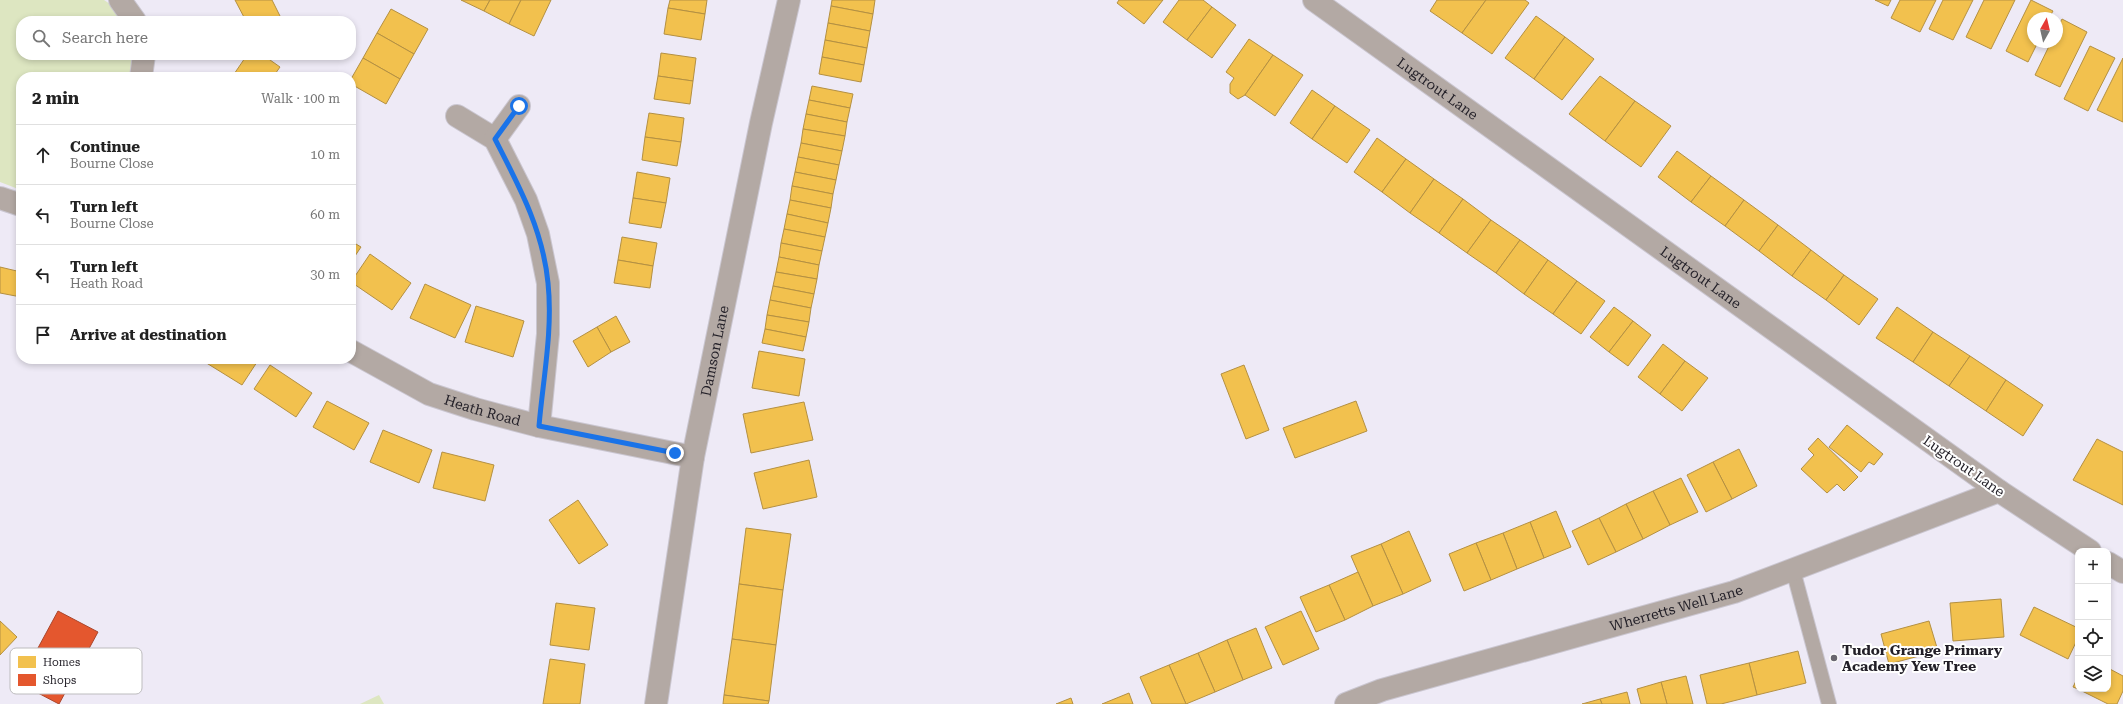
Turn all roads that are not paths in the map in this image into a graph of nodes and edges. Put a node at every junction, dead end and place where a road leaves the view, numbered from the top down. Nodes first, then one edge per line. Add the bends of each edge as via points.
1 (120, 0) edge
2 (789, 0) edge
3 (1314, 0) edge
4 (131, 16) edge
5 (143, 60) edge
6 (142, 72) edge
7 (519, 106) dead end
8 (457, 116) dead end
9 (495, 139) junction
10 (0, 198) edge
11 (16, 203) edge
12 (356, 354) edge
13 (539, 426) junction
14 (693, 457) junction
15 (1999, 491) junction
16 (2085, 548) edge
17 (2111, 565) edge
18 (1793, 570) junction
19 (2123, 572) edge
20 (656, 704) edge
21 (1346, 704) edge
22 (1829, 704) edge

1 - 4 street
2 - 14 street, Damson Lane via 761,123
3 - 15 street, Lugtrout Lane
5 - 6 street
7 - 9 street
8 - 9 street
9 - 13 street via 526,200 538,234 548,283 548,334
10 - 11 street
12 - 13 street, Heath Road via 429,394
13 - 14 street, Heath Road
14 - 20 street, Damson Lane
15 - 16 street, Lugtrout Lane
15 - 18 street, Wherretts Well Lane
17 - 19 street
18 - 21 street, Wherretts Well Lane via 1734,592 1382,690
18 - 22 lane

